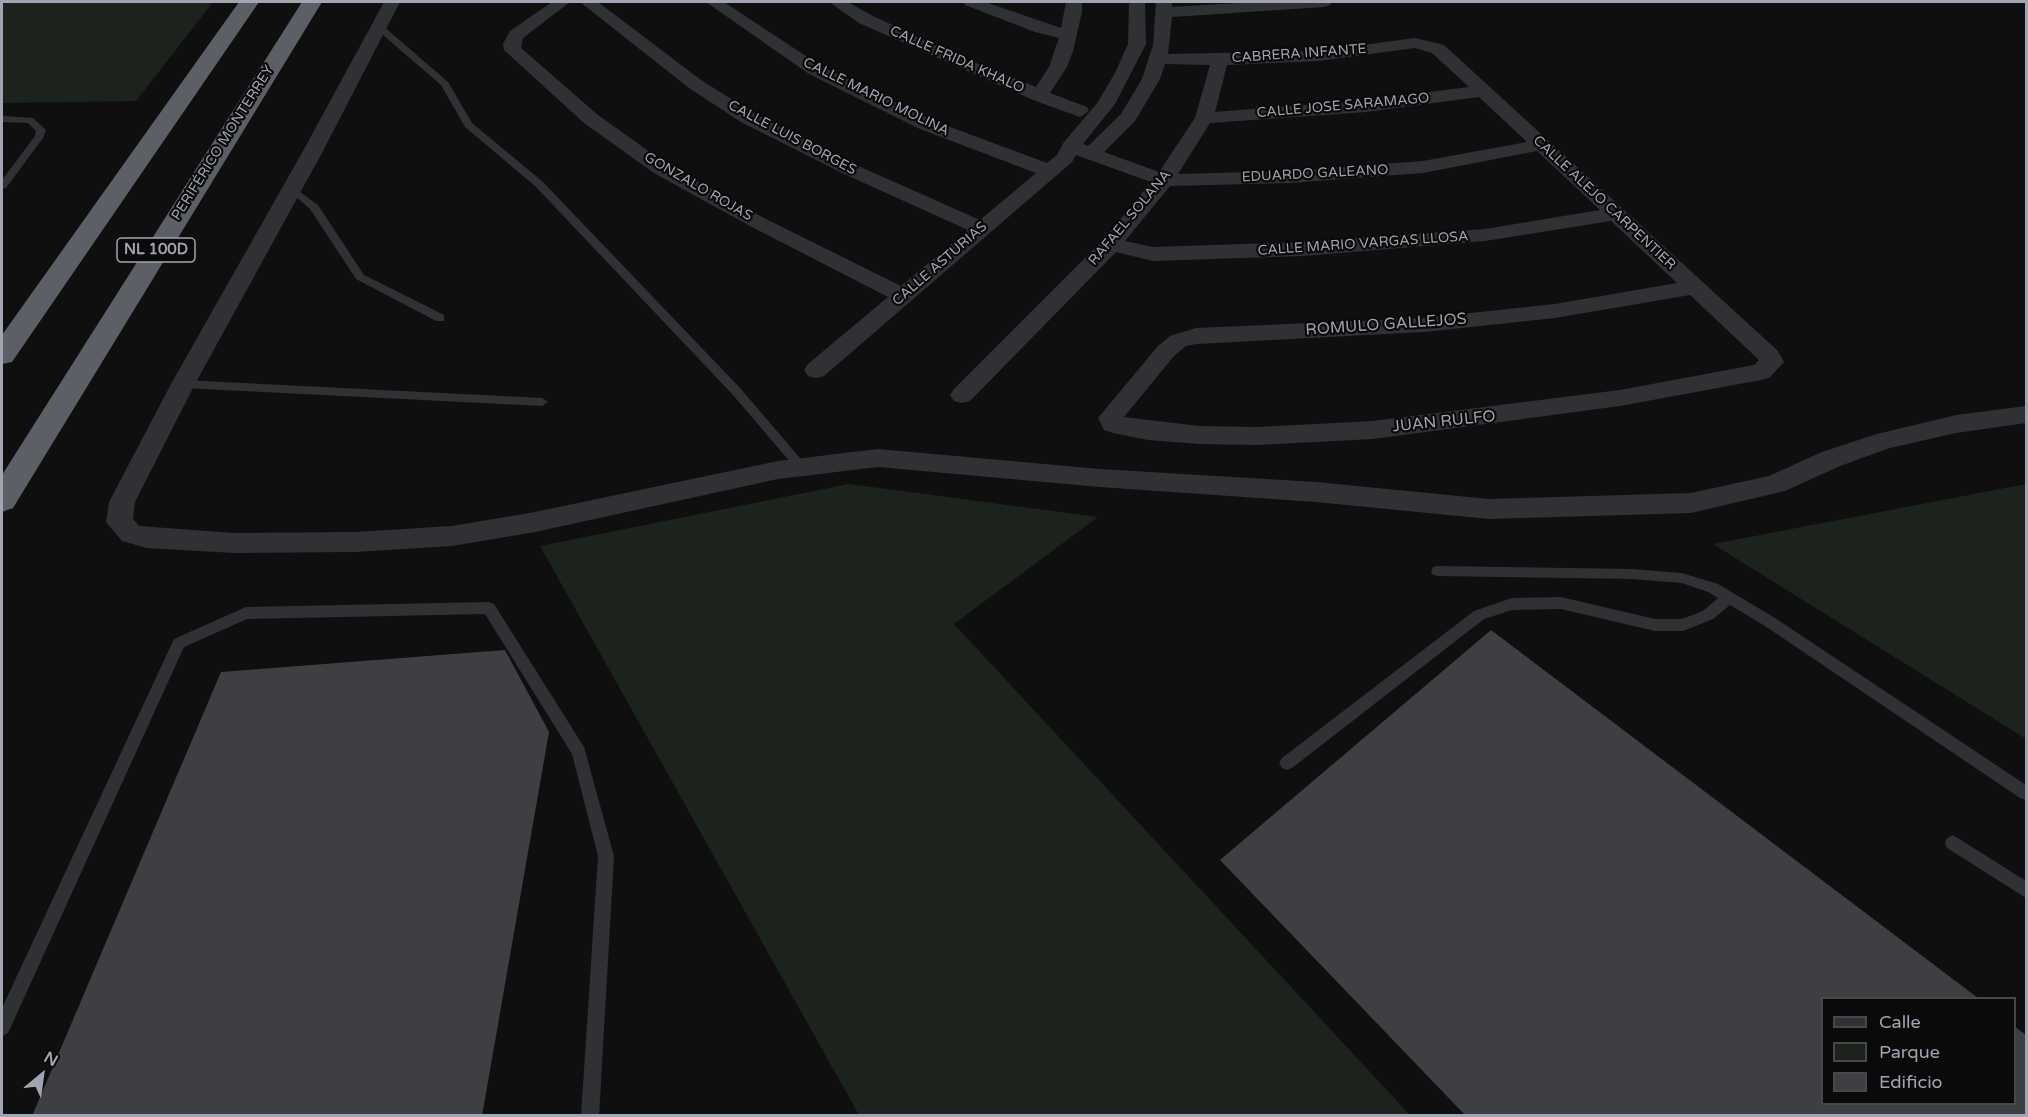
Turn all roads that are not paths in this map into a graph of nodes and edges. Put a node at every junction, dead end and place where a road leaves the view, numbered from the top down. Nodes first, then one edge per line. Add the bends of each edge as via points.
1 (249, 2) edge
2 (312, 2) edge
3 (392, 2) edge
4 (562, 2) edge
5 (588, 2) edge
6 (714, 2) edge
7 (837, 2) edge
8 (971, 2) edge
9 (1074, 2) edge
10 (1137, 2) edge
11 (1324, 2) edge
12 (1227, 5) edge
13 (1164, 7) edge
14 (379, 27) junction
15 (1068, 35) junction
16 (1438, 49) joint
17 (1159, 59) junction
18 (1220, 60) junction
19 (1482, 91) junction
20 (1039, 96) junction
21 (1080, 111) dead end
22 (1204, 118) junction
23 (2, 119) edge
24 (1541, 145) junction
25 (1092, 154) junction
26 (1062, 158) junction
27 (1164, 180) junction
28 (2, 186) edge
29 (292, 189) junction
30 (1615, 214) junction
31 (981, 228) junction
32 (1111, 244) junction
33 (1694, 287) junction
34 (903, 296) junction
35 (440, 318) dead end
36 (2, 355) edge
37 (1770, 357) joint
38 (816, 370) dead end
39 (183, 384) junction
40 (962, 395) dead end
41 (542, 402) dead end
42 (2026, 415) edge
43 (1110, 418) joint
44 (801, 467) junction
45 (2, 500) edge
46 (1438, 571) dead end
47 (1729, 597) junction
48 (1287, 763) dead end
49 (2026, 794) edge
50 (1953, 843) dead end
51 (2026, 890) edge
52 (2, 1027) edge
53 (590, 1116) edge

1 - 36 highway
2 - 45 highway, PERIFÉRICO MONTERREY / NL 100D
3 - 14 street
4 - 34 street, GONZALO ROJAS via 516,35 513,50 591,119 661,169
5 - 31 street, CALLE LUIS BORGES via 695,84 748,118 849,169
6 - 26 street, CALLE MARIO MOLINA via 825,75 927,125
7 - 20 street, CALLE FRIDA KHALO via 948,58
8 - 15 street
9 - 15 street
10 - 26 street, CALLE ASTURIAS via 1137,44 1124,73 1097,117
11 - 12 street
12 - 13 street
13 - 17 street
14 - 29 street
14 - 44 lane via 445,84 468,125 539,184 737,392
15 - 20 street via 1058,67
16 - 18 street, CABRERA INFANTE via 1415,43 1318,56
16 - 19 street, CALLE ALEJO CARPENTIER
17 - 18 street, CABRERA INFANTE
17 - 25 street via 1128,117
18 - 22 street, RAFAEL SOLANA
19 - 22 street, CALLE JOSE SARAMAGO via 1366,106
19 - 24 street, CALLE ALEJO CARPENTIER
20 - 21 street, CALLE FRIDA KHALO
22 - 27 street, RAFAEL SOLANA
23 - 28 lane via 30,120 41,130
24 - 27 street, EDUARDO GALEANO via 1423,167 1289,177
24 - 30 street, CALLE ALEJO CARPENTIER
25 - 26 street
25 - 27 street, EDUARDO GALEANO
26 - 31 street, CALLE ASTURIAS
27 - 32 street, RAFAEL SOLANA
29 - 35 lane via 314,207 360,277
29 - 39 street
30 - 32 street, CALLE MARIO VARGAS LLOSA via 1485,235 1303,249 1153,254
30 - 33 street, CALLE ALEJO CARPENTIER
31 - 34 street, CALLE ASTURIAS
32 - 40 street, RAFAEL SOLANA
33 - 37 street, CALLE ALEJO CARPENTIER
33 - 43 street, ROMULO GALLEJOS via 1555,311 1424,325 1196,336 1178,341 1166,351
34 - 38 street, CALLE ASTURIAS
37 - 43 street, JUAN RULFO via 1769,366 1761,372 1620,398 1372,430 1199,435 1125,428 1111,423
39 - 41 lane
39 - 44 street via 122,502 119,522 130,534 234,543 452,536
42 - 44 street via 1956,424 1886,440 1776,484 1691,503 1489,509 878,458
46 - 47 lane via 1672,577 1713,588
47 - 48 lane via 1708,615 1683,625 1655,625 1561,603 1512,604 1479,615
47 - 49 lane
50 - 51 lane
52 - 53 lane via 179,643 246,613 489,608 579,752 606,856

